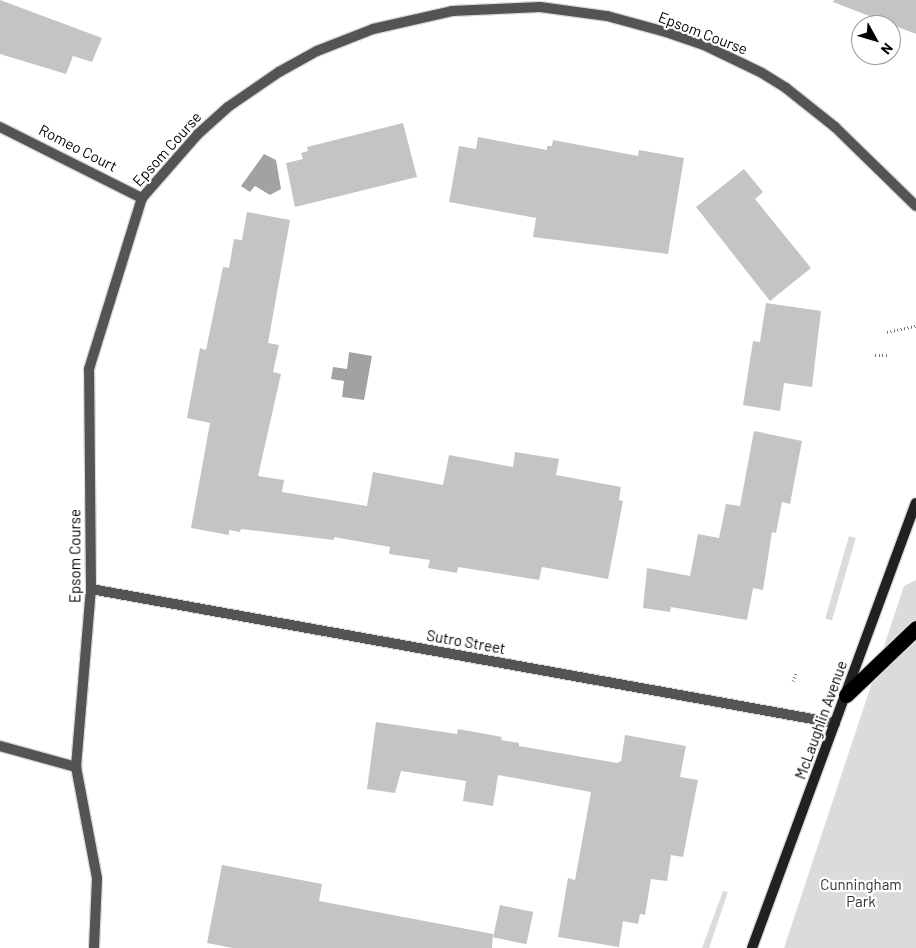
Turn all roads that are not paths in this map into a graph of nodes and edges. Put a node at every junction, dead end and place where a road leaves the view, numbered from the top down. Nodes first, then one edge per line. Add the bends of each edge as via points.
1 (0, 126) edge
2 (142, 198) junction
3 (916, 206) edge
4 (916, 503) edge
5 (91, 589) junction
6 (916, 628) edge
7 (846, 695) junction
8 (835, 724) junction
9 (0, 746) edge
10 (76, 767) junction
11 (94, 948) edge
12 (752, 948) edge

1 - 2 street, Romeo Court
2 - 3 street, Epsom Course via 198,134 228,107 278,72 317,51 373,29 452,11 540,8 607,16 666,32 704,45 762,73 835,127
2 - 5 street, Epsom Course via 88,369
4 - 7 street, McLaughlin Avenue
5 - 8 street, Sutro Street
5 - 10 street, Epsom Course
6 - 7 highway
7 - 8 street, McLaughlin Avenue
8 - 12 street, McLaughlin Avenue
9 - 10 street
10 - 11 street, Epsom Course via 97,878

